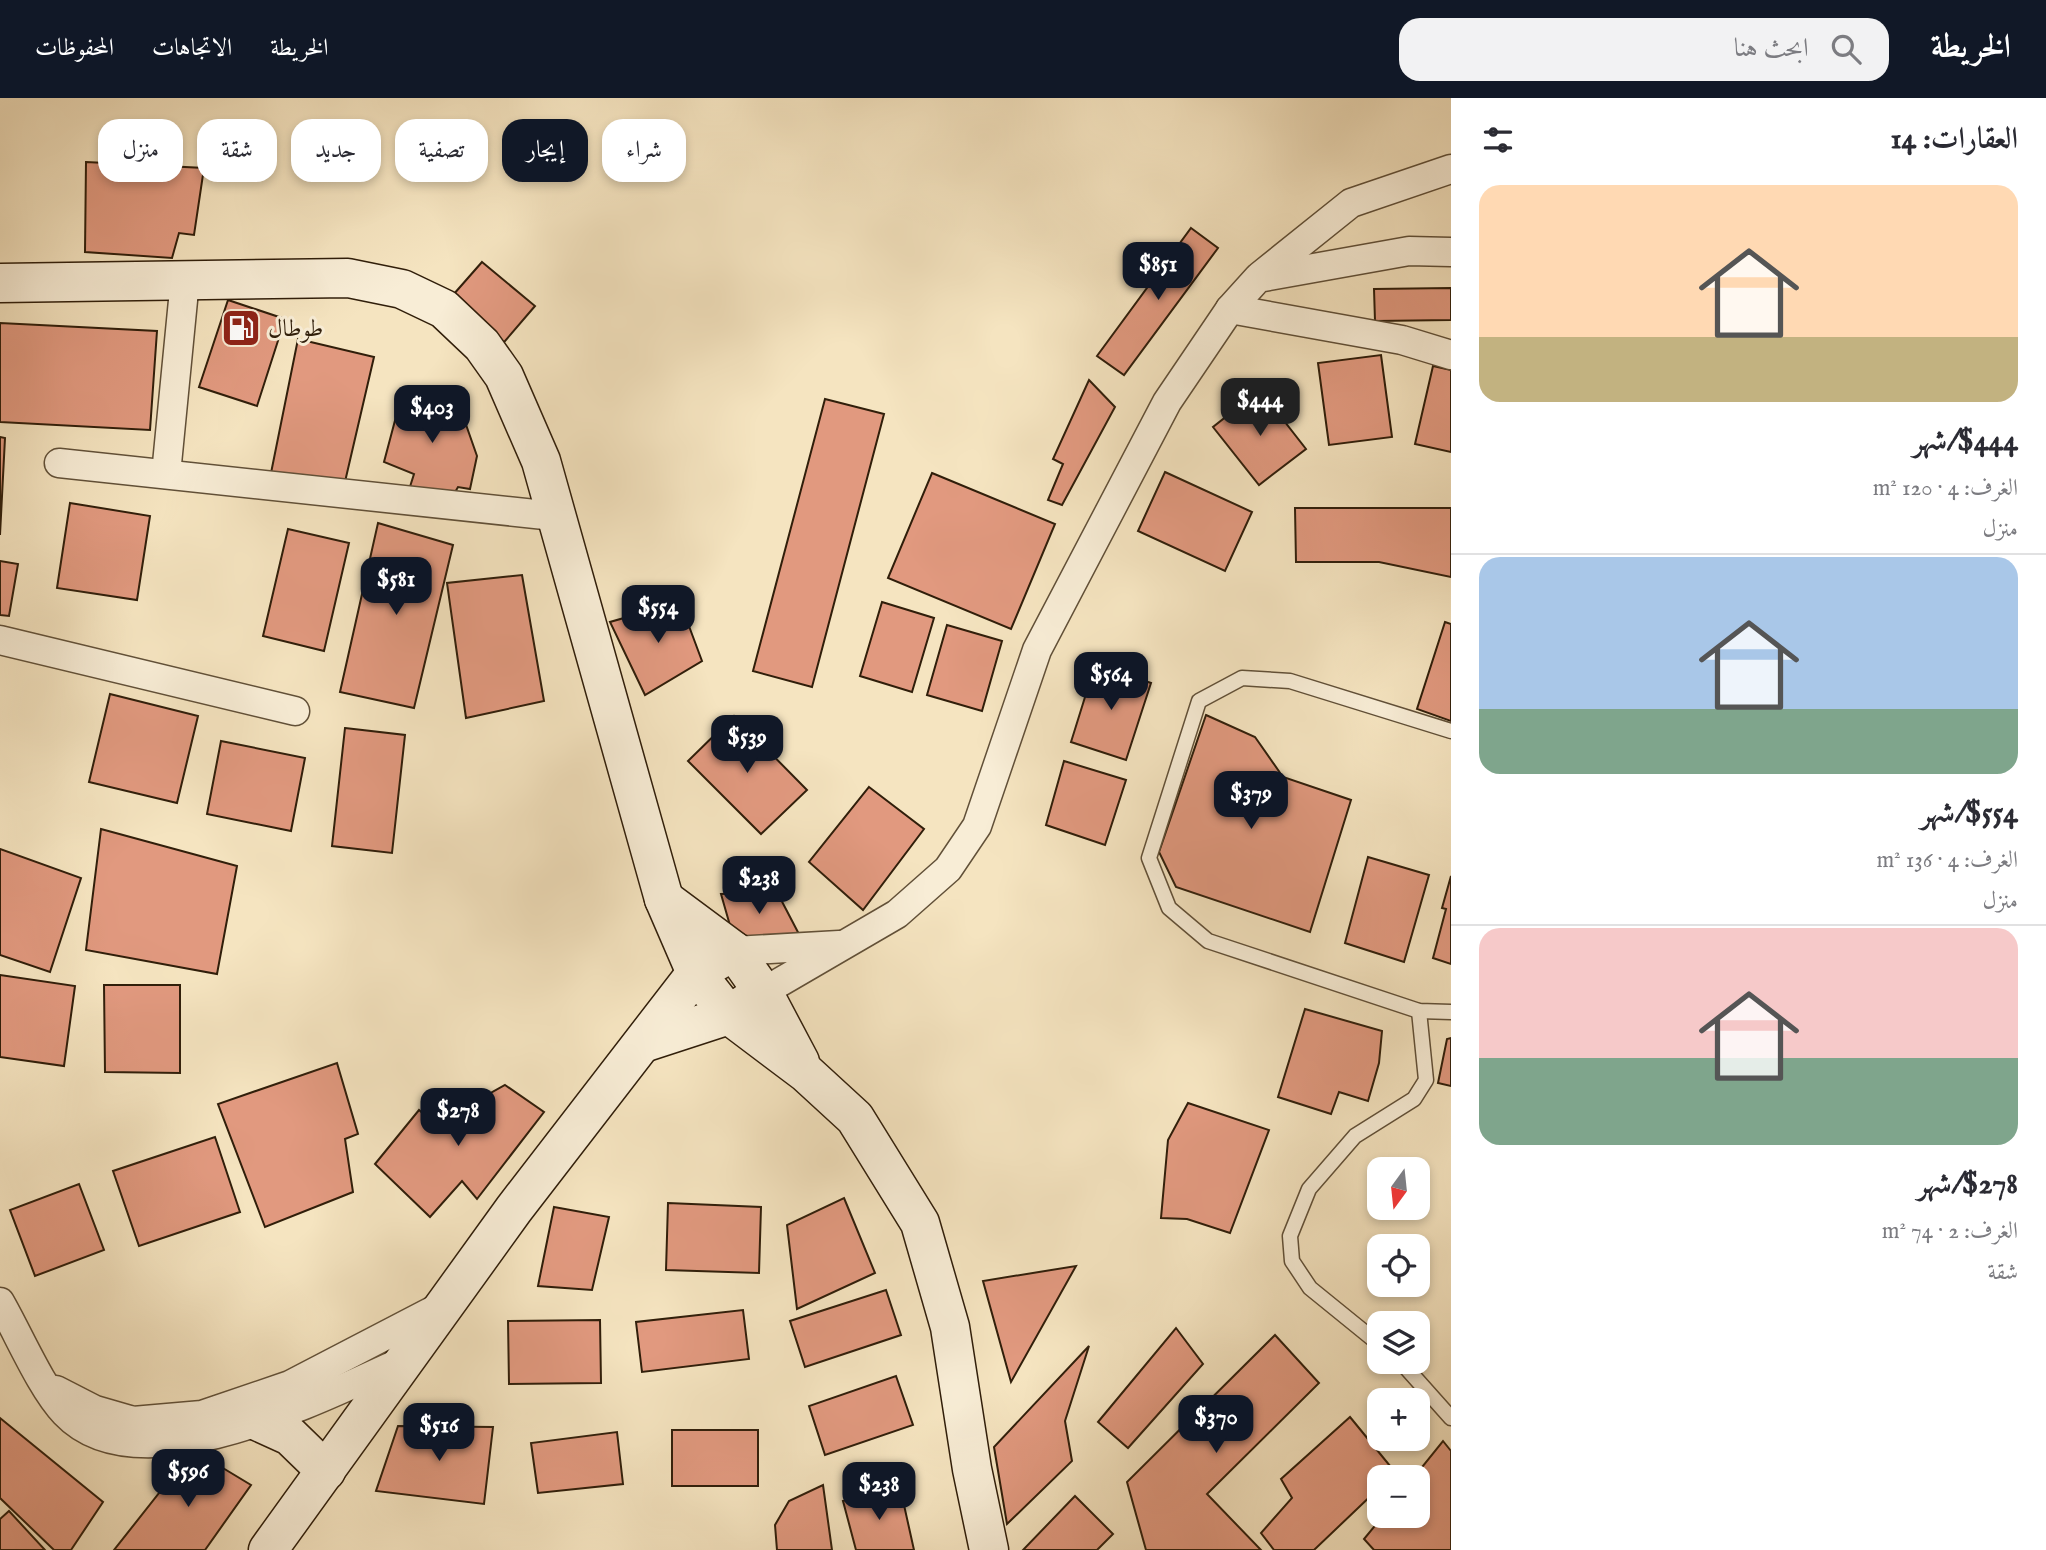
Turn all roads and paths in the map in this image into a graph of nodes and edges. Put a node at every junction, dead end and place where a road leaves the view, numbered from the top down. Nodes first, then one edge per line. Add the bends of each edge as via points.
1 (1451, 169) edge
2 (1451, 252) edge
3 (1258, 278) junction
4 (185, 280) junction
5 (0, 283) edge
6 (1230, 309) junction
7 (1451, 355) edge
8 (60, 463) dead end
9 (166, 474) junction
10 (554, 516) junction
11 (0, 640) edge
12 (295, 711) dead end
13 (1451, 732) edge
14 (664, 899) junction
15 (846, 945) junction
16 (734, 951) junction
17 (696, 973) junction
18 (763, 992) junction
19 (1419, 1011) junction
20 (1451, 1012) edge
21 (729, 1015) junction
22 (643, 1043) junction
23 (806, 1073) junction
24 (0, 1302) edge
25 (442, 1306) junction
26 (1367, 1334) edge
27 (401, 1362) junction
28 (1412, 1374) edge
29 (48, 1386) junction
30 (1451, 1418) edge
31 (257, 1421) junction
32 (326, 1471) junction
33 (268, 1550) edge
34 (989, 1550) edge

1 - 3 street via 1351,203
2 - 3 street via 1409,251
3 - 6 street
4 - 5 main road
4 - 9 street
4 - 10 main road via 348,278 402,289 444,309 482,345 504,376 541,461
6 - 7 street via 1402,340
6 - 15 street via 1167,402 1037,650 977,826 948,869 897,914
8 - 9 street
9 - 10 street
10 - 14 main road
11 - 12 street
13 - 19 lane via 1290,681 1242,678 1199,701 1149,858 1169,908 1208,940
14 - 16 main road
14 - 17 main road
15 - 16 street
15 - 18 street
16 - 17 main road
16 - 18 main road
17 - 21 main road
17 - 22 main road
18 - 21 main road
18 - 23 main road
19 - 20 lane
19 - 26 lane via 1426,1080 1414,1099 1355,1136 1309,1189 1290,1236 1292,1261 1310,1288
21 - 22 main road
21 - 23 main road
22 - 25 main road
23 - 34 main road via 855,1118 920,1223 950,1327
24 - 29 street
25 - 27 main road
25 - 29 street via 290,1385 202,1415 133,1421 95,1410
27 - 31 street
27 - 32 main road
28 - 30 lane
29 - 31 street via 65,1412 89,1431 126,1444 170,1442
31 - 32 main road via 290,1436
32 - 33 main road

